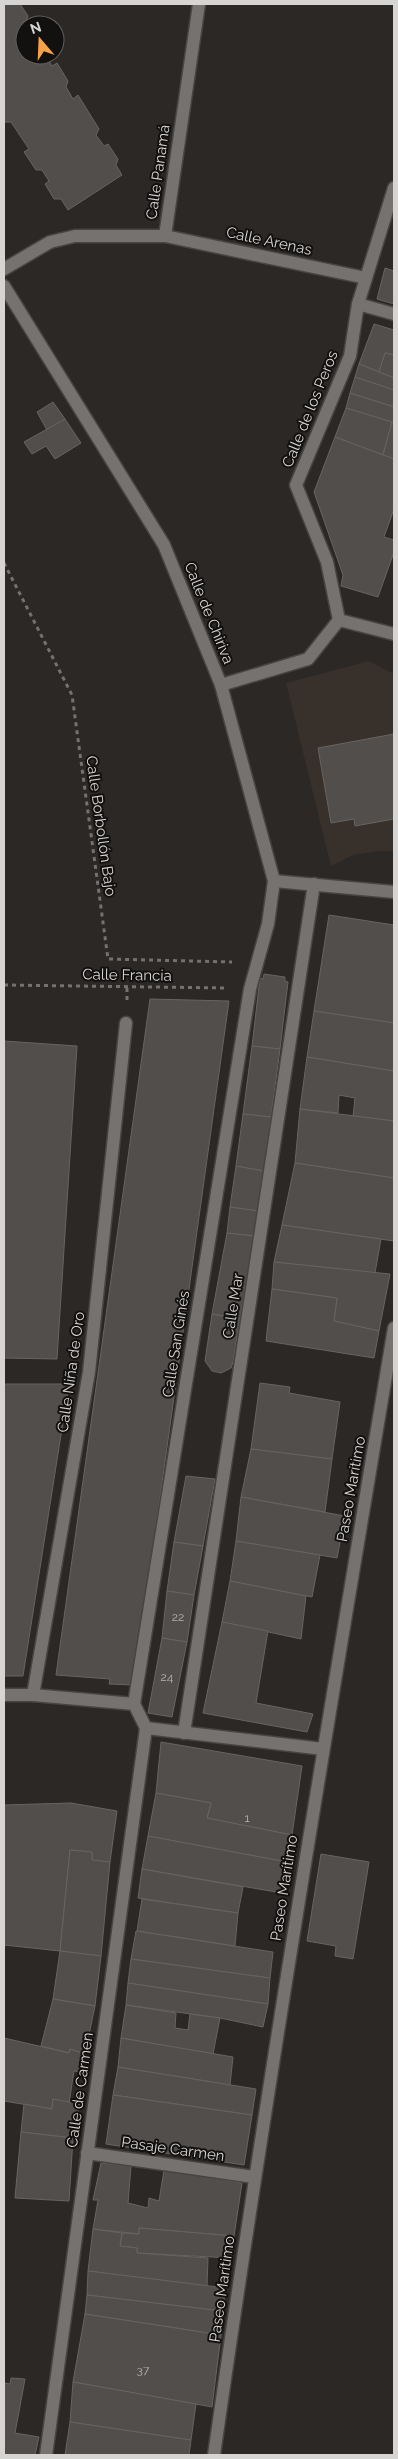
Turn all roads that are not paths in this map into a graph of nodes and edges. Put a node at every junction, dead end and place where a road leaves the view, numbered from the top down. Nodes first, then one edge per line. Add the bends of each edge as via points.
1 (200, 4) edge
2 (394, 188) edge
3 (165, 236) junction
4 (4, 269) edge
5 (366, 278) junction
6 (4, 286) edge
7 (358, 304) junction
8 (394, 314) edge
9 (338, 620) junction
10 (394, 634) edge
11 (221, 685) junction
12 (274, 881) junction
13 (314, 884) junction
14 (394, 892) edge
15 (250, 989) joint
16 (126, 1023) dead end
17 (394, 1328) edge
18 (4, 1695) edge
19 (33, 1695) junction
20 (134, 1704) junction
21 (146, 1728) junction
22 (184, 1733) junction
23 (323, 1749) junction
24 (87, 2153) junction
25 (254, 2178) junction
26 (46, 2455) edge
27 (214, 2455) edge

1 - 3 street, Calle Panamá
2 - 5 street, Calle de los Peros
3 - 4 street, Calle Panamá via 74,236 50,242
3 - 5 street, Calle Arenas
5 - 7 street, Calle de los Peros
6 - 11 street, Calle de Chiriva via 164,545
7 - 8 street
7 - 9 street, Calle de los Peros via 350,356 296,485 327,562
9 - 10 street
9 - 11 street via 308,659
11 - 12 street, Calle de Chiriva
12 - 13 street
12 - 15 street, Calle de Chiriva via 268,924
13 - 14 street
13 - 22 street, Calle Mar
15 - 20 street, Calle San Ginés
16 - 19 street, Calle Niña de Oro via 89,1372
17 - 23 street, Paseo Marítimo
18 - 19 street
19 - 20 street
20 - 21 street
21 - 22 street
21 - 24 street, Calle de Carmen
22 - 23 street
23 - 25 street, Paseo Marítimo
24 - 25 street, Pasaje Carmen
24 - 26 street, Calle de Carmen
25 - 27 street, Paseo Marítimo

